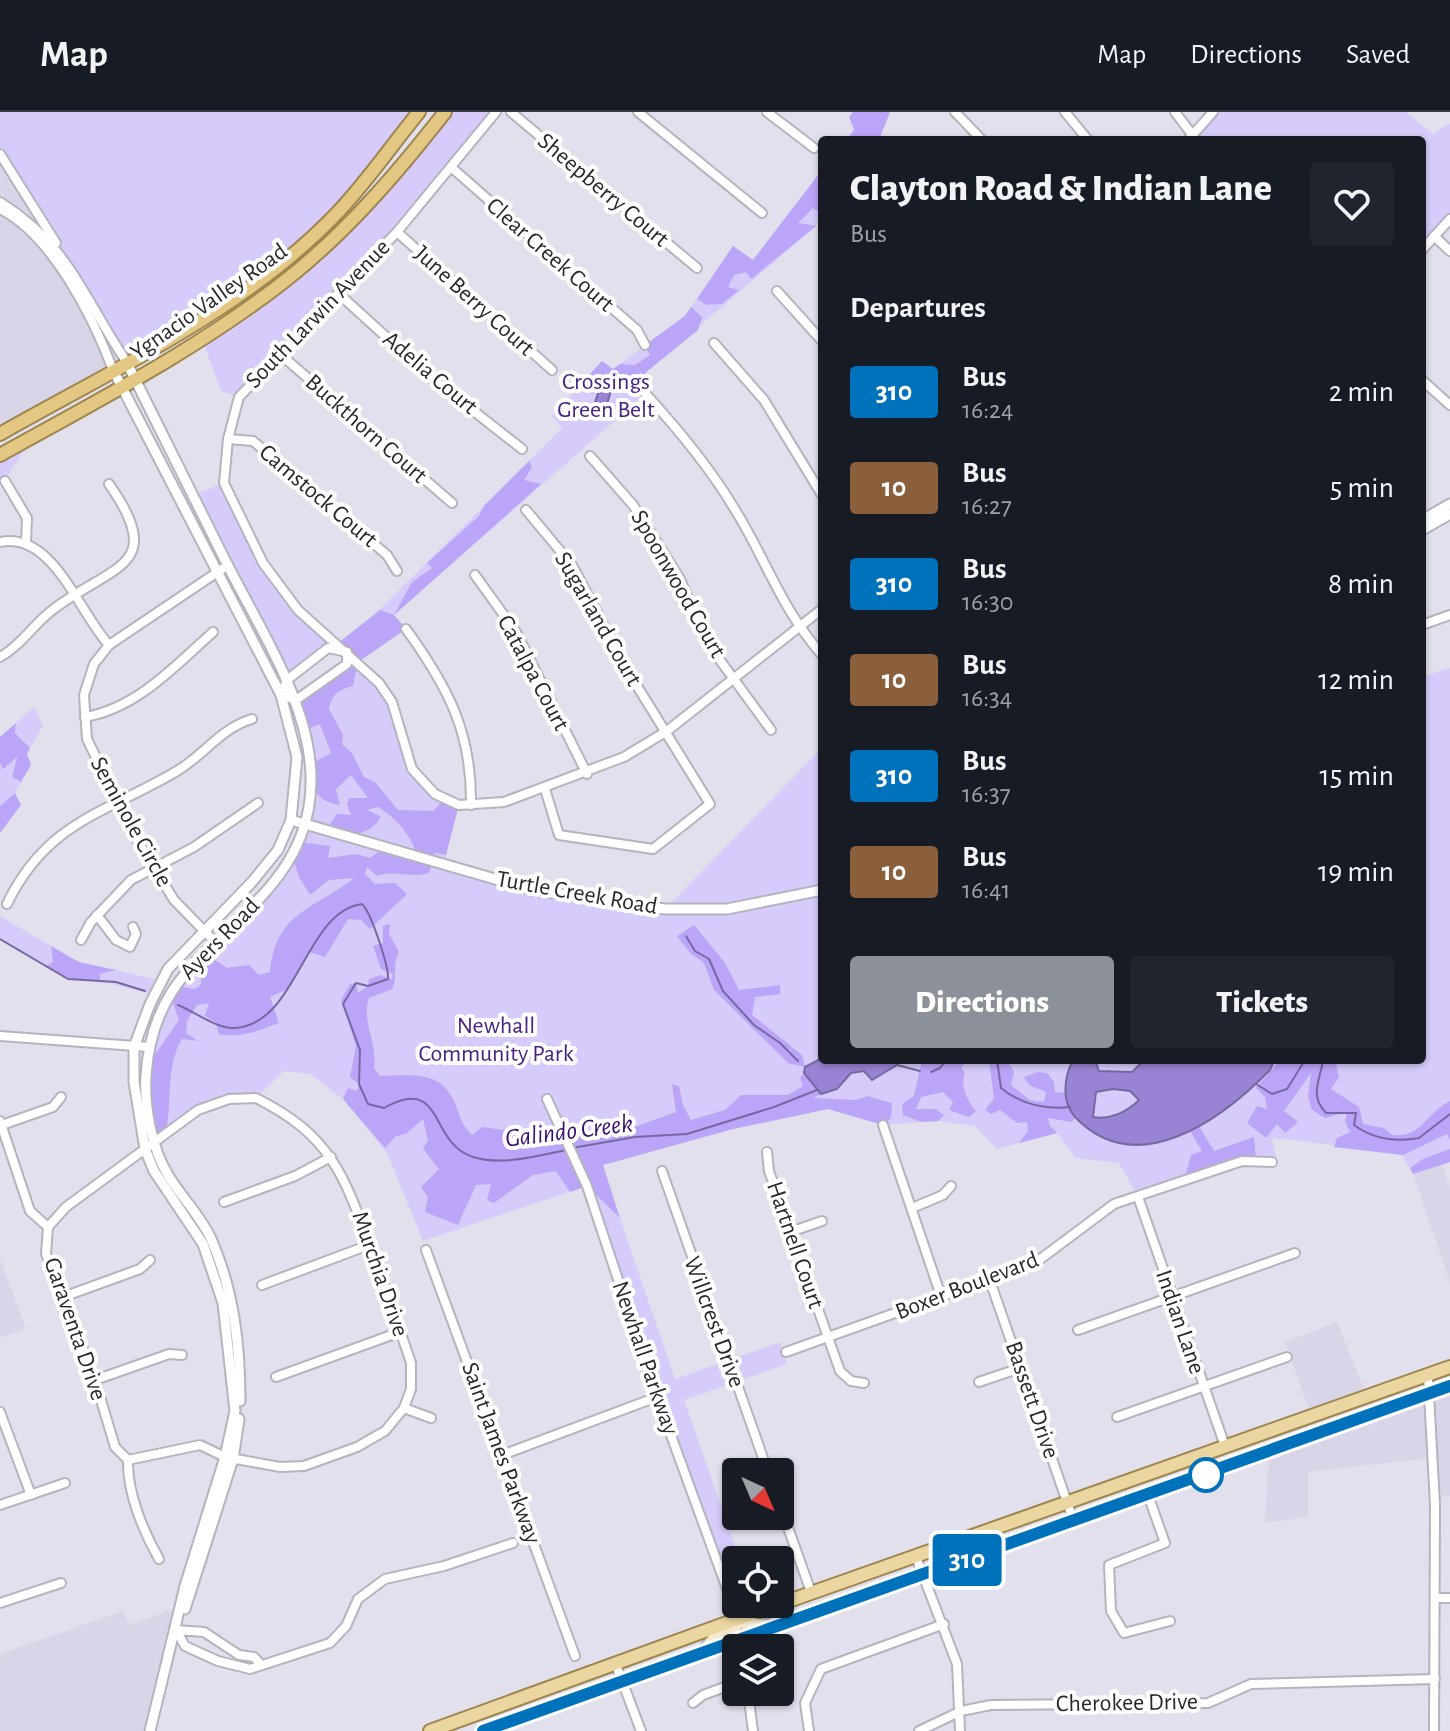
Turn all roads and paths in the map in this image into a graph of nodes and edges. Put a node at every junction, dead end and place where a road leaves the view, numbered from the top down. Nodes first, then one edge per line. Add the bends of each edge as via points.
1 (419, 112) edge
2 (445, 112) edge
3 (496, 112) edge
4 (511, 112) edge
5 (638, 112) edge
6 (767, 112) edge
7 (955, 112) edge
8 (1065, 112) edge
9 (1175, 112) edge
10 (1213, 112) edge
11 (978, 136) edge
12 (1085, 136) edge
13 (1189, 136) edge
14 (1191, 136) edge
15 (814, 148) dead end
16 (0, 154) edge
17 (451, 167) junction
18 (0, 202) edge
19 (0, 209) edge
20 (762, 213) dead end
21 (1450, 219) edge
22 (397, 232) junction
23 (1434, 236) junction
24 (1426, 245) edge
25 (1450, 251) edge
26 (67, 261) junction
27 (697, 268) dead end
28 (777, 291) dead end
29 (339, 294) junction
30 (818, 337) edge
31 (714, 343) dead end
32 (645, 345) dead end
33 (280, 354) junction
34 (126, 361) junction
35 (113, 370) junction
36 (552, 370) dead end
37 (135, 380) junction
38 (1426, 384) edge
39 (122, 387) junction
40 (644, 392) dead end
41 (1450, 405) edge
42 (0, 434) edge
43 (228, 439) junction
44 (522, 449) dead end
45 (0, 455) edge
46 (590, 456) dead end
47 (5, 481) dead end
48 (109, 484) dead end
49 (818, 488) edge
50 (452, 503) dead end
51 (1450, 504) edge
52 (526, 510) dead end
53 (1450, 514) edge
54 (1426, 518) edge
55 (1426, 528) edge
56 (0, 542) edge
57 (26, 542) junction
58 (228, 565) junction
59 (397, 571) dead end
60 (216, 572) junction
61 (475, 575) dead end
62 (73, 595) junction
63 (818, 612) edge
64 (1450, 615) edge
65 (1426, 624) edge
66 (798, 627) junction
67 (406, 629) dead end
68 (213, 632) dead end
69 (109, 645) junction
70 (818, 650) edge
71 (347, 652) junction
72 (0, 657) edge
73 (733, 677) junction
74 (287, 680) junction
75 (281, 695) junction
76 (296, 700) junction
77 (85, 717) junction
78 (252, 719) dead end
79 (771, 730) dead end
80 (667, 731) junction
81 (587, 774) junction
82 (545, 789) junction
83 (116, 800) junction
84 (258, 803) dead end
85 (471, 805) junction
86 (291, 820) junction
87 (307, 824) junction
88 (155, 870) junction
89 (818, 891) edge
90 (7, 904) dead end
91 (97, 915) junction
92 (133, 927) dead end
93 (204, 929) junction
94 (81, 940) dead end
95 (214, 941) junction
96 (0, 1036) edge
97 (134, 1047) junction
98 (149, 1047) junction
99 (61, 1097) dead end
100 (547, 1099) dead end
101 (1, 1123) edge
102 (883, 1125) dead end
103 (154, 1141) junction
104 (145, 1149) junction
105 (767, 1152) dead end
106 (331, 1157) junction
107 (1272, 1162) dead end
108 (662, 1171) dead end
109 (951, 1186) dead end
110 (1138, 1197) junction
111 (224, 1202) dead end
112 (912, 1208) junction
113 (822, 1221) dead end
114 (48, 1227) junction
115 (790, 1232) junction
116 (369, 1245) junction
117 (426, 1250) dead end
118 (1295, 1253) dead end
119 (150, 1260) dead end
120 (989, 1278) junction
121 (262, 1285) dead end
122 (941, 1296) junction
123 (63, 1297) junction
124 (1171, 1297) junction
125 (1078, 1330) dead end
126 (400, 1332) junction
127 (828, 1337) junction
128 (786, 1352) dead end
129 (182, 1355) dead end
130 (1287, 1357) dead end
131 (1450, 1367) edge
132 (1020, 1368) junction
133 (1428, 1376) junction
134 (276, 1377) dead end
135 (95, 1380) junction
136 (979, 1382) dead end
137 (864, 1383) dead end
138 (1450, 1386) edge
139 (1203, 1387) junction
140 (1429, 1393) junction
141 (657, 1397) junction
142 (404, 1408) junction
143 (0, 1412) edge
144 (1117, 1417) dead end
145 (431, 1418) dead end
146 (1225, 1446) junction
147 (502, 1455) junction
148 (229, 1458) junction
149 (763, 1458) edge
150 (128, 1460) junction
151 (65, 1483) dead end
152 (31, 1495) junction
153 (1148, 1495) junction
154 (1067, 1502) junction
155 (0, 1505) edge
156 (1074, 1522) junction
157 (789, 1530) edge
158 (513, 1543) dead end
159 (916, 1557) junction
160 (159, 1559) dead end
161 (924, 1576) junction
162 (61, 1583) dead end
163 (811, 1592) junction
164 (1436, 1598) junction
165 (1450, 1598) edge
166 (794, 1599) edge
167 (0, 1603) edge
168 (738, 1619) junction
169 (1170, 1621) dead end
170 (944, 1624) junction
171 (774, 1626) junction
172 (176, 1630) junction
173 (759, 1634) edge
174 (722, 1648) edge
175 (702, 1653) junction
176 (575, 1656) dead end
177 (261, 1665) junction
178 (616, 1665) junction
179 (1435, 1679) junction
180 (623, 1682) junction
181 (722, 1688) edge
182 (693, 1703) dead end
183 (750, 1706) edge
184 (961, 1711) junction
185 (150, 1731) edge
186 (430, 1731) edge
187 (483, 1731) edge
188 (641, 1731) edge
189 (753, 1731) edge
190 (809, 1731) edge
191 (919, 1731) edge
192 (960, 1731) edge
193 (1434, 1731) edge

1 - 34 highway, Ygnacio Valley Road via 339,212 273,269 220,309
2 - 37 highway, Ygnacio Valley Road via 350,222 286,280
3 - 17 street, South Larwin Avenue
4 - 27 street, Sheepberry Court
5 - 20 street
6 - 15 street
7 - 11 street
8 - 12 street
9 - 13 street
10 - 14 street
16 - 26 street
17 - 22 street, South Larwin Avenue
17 - 32 street, Clear Creek Court via 637,330
18 - 26 street via 29,221
19 - 35 street via 37,237 55,260
21 - 23 street
22 - 29 street, South Larwin Avenue
22 - 36 street, June Berry Court
23 - 24 street
23 - 25 street
26 - 34 street
28 - 30 street
29 - 33 street, South Larwin Avenue
29 - 44 street, Adelia Court via 428,375
31 - 49 street via 764,400
33 - 43 street, South Larwin Avenue via 239,397
33 - 50 street, Buckthorn Court
34 - 35 highway, Ygnacio Valley Road
34 - 37 street, Ayers Road
35 - 39 street, Ayers Road
35 - 42 highway, Ygnacio Valley Road
37 - 39 highway, Ygnacio Valley Road
37 - 58 street, Ayers Road
38 - 41 street
39 - 45 highway, Ygnacio Valley Road
39 - 60 street, Ayers Road
40 - 66 street via 686,438 735,509
43 - 59 street, Camstock Court via 253,441 387,555
43 - 71 street, South Larwin Avenue via 224,483 263,563 298,610
46 - 73 street, Spoonwood Court via 633,505 680,579 706,641
47 - 57 street via 27,518
48 - 62 street via 129,512 136,533 134,549 123,566
51 - 54 street
52 - 80 street, Sugarland Court via 572,565 629,673
53 - 55 street
56 - 57 street
57 - 62 street via 48,556
58 - 60 street, Seminole Circle
58 - 74 street, Ayers Road
60 - 69 street, Seminole Circle
60 - 75 street, Ayers Road
61 - 81 street, Catalpa Court via 516,632
62 - 69 street
62 - 72 street
63 - 66 street
64 - 65 street
66 - 70 street
66 - 73 street
67 - 85 street via 456,708 472,768
68 - 77 street via 137,696 113,711
69 - 77 street, Seminole Circle via 94,664 84,695
71 - 74 street via 328,648
71 - 76 street via 347,664
71 - 85 street, South Larwin Avenue via 392,702 412,769 424,784 459,805
73 - 79 street, Spoonwood Court
73 - 80 street
74 - 75 street
74 - 76 street, Ayers Road
75 - 76 street
75 - 86 street, Ayers Road via 297,757
76 - 87 street, Ayers Road via 310,764
77 - 83 street, Seminole Circle via 87,739
78 - 83 street via 230,728 178,771
80 - 81 street
80 - 82 street, Sugarland Court via 710,804 653,849 559,835
81 - 82 street
82 - 85 street via 504,802
83 - 88 street, Seminole Circle
83 - 90 street via 59,836 28,868
84 - 88 street
86 - 87 street, Turtle Creek Road
86 - 93 street, Ayers Road via 278,850
87 - 89 street, Turtle Creek Road via 533,890 665,909 727,909
87 - 95 street, Ayers Road via 277,879
88 - 91 street via 131,880
88 - 93 street, Seminole Circle via 174,900
91 - 92 street via 116,940 130,947 136,934
91 - 94 street
93 - 95 street, Seminole Circle
93 - 97 street, Ayers Road via 168,969
95 - 98 street, Ayers Road via 175,986
96 - 97 street
97 - 98 street
97 - 104 street, Ayers Road
98 - 103 street, Ayers Road via 145,1080
99 - 101 street via 53,1107
100 - 141 street, Newhall Parkway via 587,1186
101 - 114 street via 30,1211
102 - 112 street
103 - 104 street, Garaventa Drive
103 - 106 street, Murchia Drive via 198,1110 229,1099 256,1098 286,1113
103 - 148 street, Ayers Road via 166,1172 210,1237 225,1274 240,1368 240,1413
104 - 114 street, Garaventa Drive via 66,1207
104 - 148 street, Ayers Road via 203,1244 223,1303 235,1411
105 - 115 street, Hartnell Court
106 - 111 street
106 - 116 street, Murchia Drive via 350,1188
107 - 110 street, Boxer Boulevard via 1242,1161
108 - 149 street, Willcrest Drive
109 - 112 street
110 - 120 street, Boxer Boulevard via 1103,1211 1035,1263
110 - 124 street, Indian Lane
112 - 122 street
113 - 115 street
114 - 123 street, Garaventa Drive via 46,1254
115 - 127 street, Hartnell Court
116 - 121 street
116 - 126 street, Murchia Drive
117 - 147 street, Saint James Parkway
118 - 124 street
119 - 123 street via 140,1269
120 - 122 street, Boxer Boulevard
120 - 132 street, Bassett Drive
122 - 127 street, Boxer Boulevard
123 - 135 street, Garaventa Drive
124 - 125 street
124 - 139 street, Indian Lane
126 - 134 street
126 - 142 street, Murchia Drive via 411,1363
127 - 128 street, Boxer Boulevard
127 - 137 street, Hartnell Court via 840,1371 851,1381
129 - 135 street via 169,1354
130 - 139 street
131 - 133 main road
132 - 136 street
132 - 154 street, Bassett Drive
133 - 140 street
133 - 146 main road
135 - 150 street, Garaventa Drive via 115,1447
138 - 140 main road
139 - 144 street
139 - 146 street, Indian Lane
140 - 153 main road
140 - 164 street
141 - 147 street
141 - 168 street, Newhall Parkway
142 - 145 street
142 - 148 street via 385,1431 304,1466
143 - 152 street
146 - 154 main road
147 - 176 street, Saint James Parkway
148 - 150 street via 200,1445
148 - 172 street, Ayers Road via 198,1575
150 - 160 street via 127,1477
151 - 152 street
152 - 155 street
153 - 156 main road
153 - 169 street via 1165,1543 1109,1565 1111,1611 1124,1633
154 - 156 street, Bassett Drive
154 - 159 main road
156 - 161 main road
157 - 163 street
158 - 177 street via 385,1579 358,1599 346,1626 330,1643
159 - 161 street
159 - 163 main road
161 - 170 street
161 - 171 main road
162 - 167 street
163 - 166 main road
164 - 165 street
164 - 179 street
168 - 171 main road
168 - 175 main road via 735,1628 715,1637
168 - 178 main road
170 - 184 street via 957,1664
170 - 190 street via 821,1669 805,1703
171 - 173 main road
172 - 177 street via 204,1632
172 - 177 street via 185,1646 218,1661 250,1669
172 - 185 street, Ayers Road
174 - 175 main road
175 - 180 main road
178 - 180 street
178 - 186 main road
179 - 184 street, Cherokee Drive via 1251,1684 1208,1703 991,1705
179 - 193 street
180 - 187 main road
180 - 188 street
181 - 182 street
183 - 189 street
184 - 191 street, Cherokee Drive
184 - 192 street

